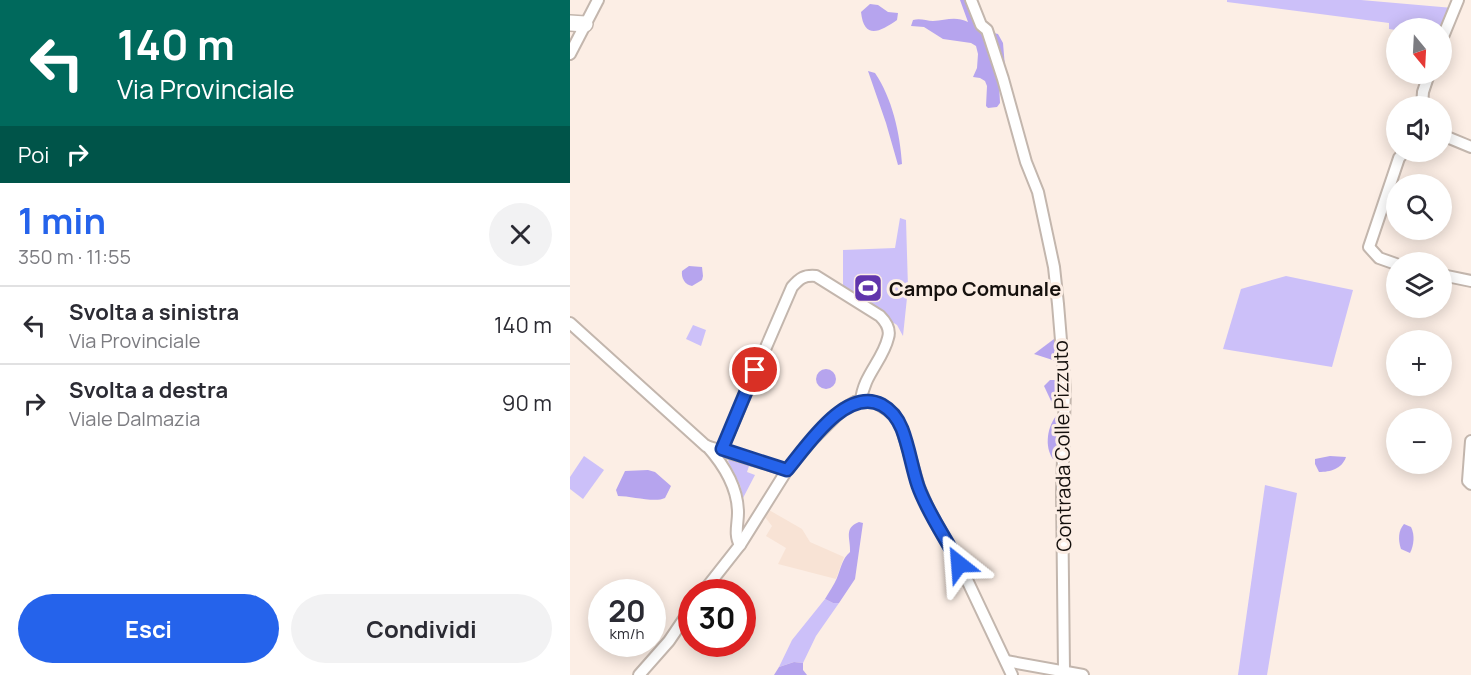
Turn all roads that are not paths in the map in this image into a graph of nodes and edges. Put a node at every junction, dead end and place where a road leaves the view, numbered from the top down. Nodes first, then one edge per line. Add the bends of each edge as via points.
1 (598, 0) edge
2 (971, 0) edge
3 (1458, 0) edge
4 (1451, 18) edge
5 (578, 23) edge
6 (570, 54) edge
7 (1452, 139) edge
8 (1471, 147) edge
9 (1398, 162) edge
10 (1386, 260) edge
11 (1452, 277) edge
12 (1471, 281) edge
13 (570, 322) edge
14 (861, 401) junction
15 (1471, 441) edge
16 (706, 446) junction
17 (722, 449) junction
18 (787, 470) junction
19 (1471, 484) edge
20 (740, 545) junction
21 (713, 579) edge
22 (678, 628) edge
23 (1006, 661) junction
24 (1064, 670) junction
25 (639, 675) edge
26 (1012, 675) edge
27 (1083, 675) edge

1 - 5 street
2 - 24 street, Contrada Colle Pizzuto via 981,26 987,30 1038,192 1054,267 1065,389
3 - 4 street
5 - 6 street
7 - 8 street
9 - 10 street via 1369,247
11 - 12 street
13 - 16 street
14 - 17 street via 864,385 888,339 886,322 816,276 807,275 792,287
14 - 18 street via 832,417
14 - 23 street via 875,402 894,414 928,510
15 - 19 street
16 - 17 street
16 - 20 street via 724,467 734,489
17 - 18 street
18 - 20 street
20 - 21 street
22 - 25 street
23 - 24 street
23 - 26 street
24 - 27 street

